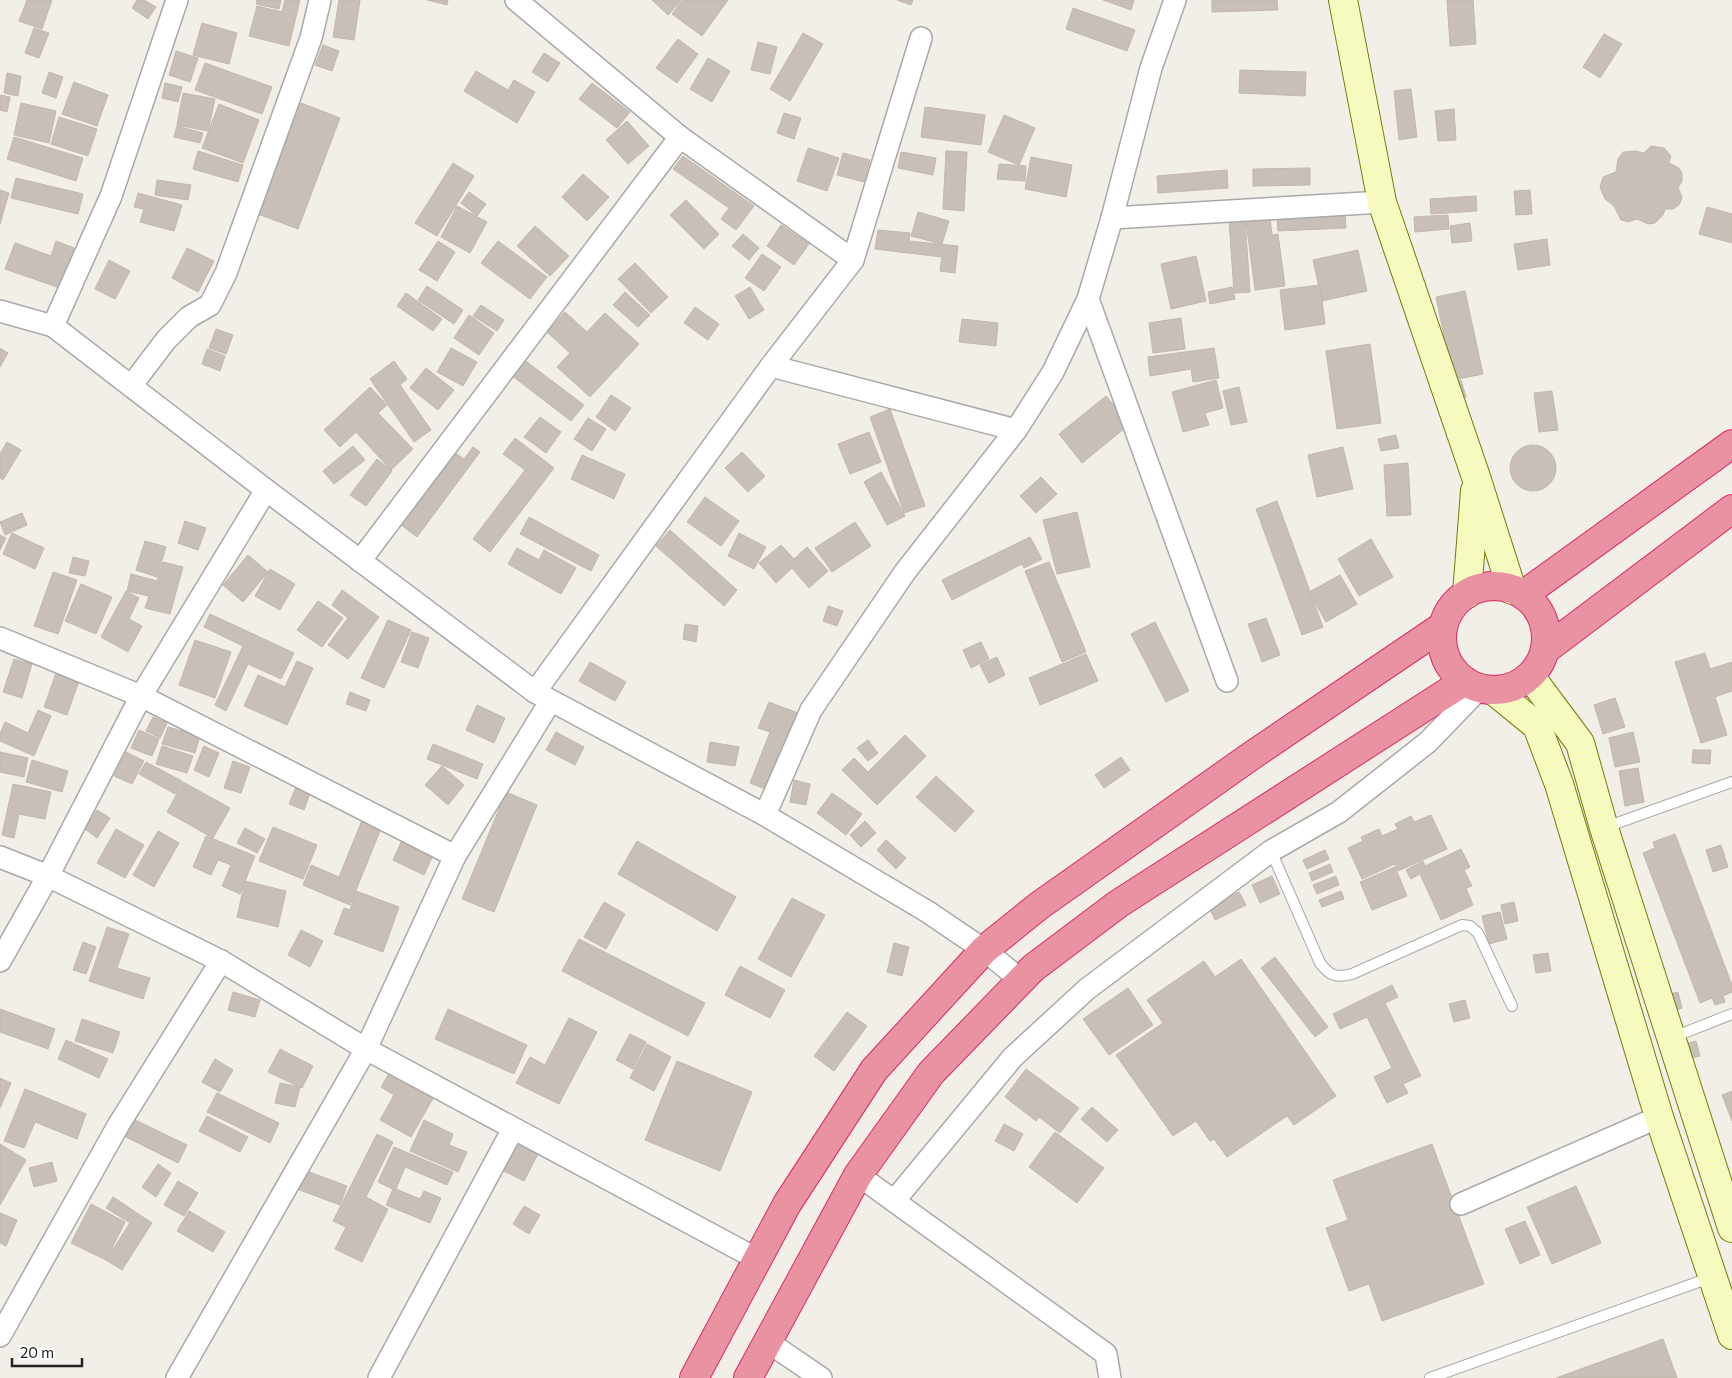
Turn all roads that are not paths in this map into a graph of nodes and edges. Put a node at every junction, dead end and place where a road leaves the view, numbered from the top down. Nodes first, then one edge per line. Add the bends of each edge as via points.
1 (177, 0) edge
2 (320, 0) edge
3 (516, 0) edge
4 (1175, 0) edge
5 (1343, 0) edge
6 (921, 38) dead end
7 (680, 137) junction
8 (1382, 202) junction
9 (1112, 218) junction
10 (853, 260) junction
11 (1088, 299) junction
12 (0, 311) edge
13 (53, 326) junction
14 (771, 366) junction
15 (131, 386) junction
16 (1016, 430) junction
17 (1732, 444) edge
18 (1476, 477) junction
19 (266, 490) junction
20 (1732, 509) edge
21 (360, 561) junction
22 (1518, 592) junction
23 (1466, 594) junction
24 (1443, 626) junction
25 (0, 638) edge
26 (1545, 650) junction
27 (1530, 676) junction
28 (1227, 681) dead end
29 (1479, 687) junction
30 (141, 696) junction
31 (543, 697) junction
32 (1732, 782) edge
33 (765, 815) junction
34 (1604, 828) junction
35 (1270, 851) junction
36 (455, 856) junction
37 (0, 857) edge
38 (48, 876) junction
39 (984, 950) junction
40 (0, 961) edge
41 (221, 961) junction
42 (1021, 980) junction
43 (1512, 1006) dead end
44 (1732, 1014) edge
45 (1670, 1038) junction
46 (366, 1049) junction
47 (1659, 1117) junction
48 (512, 1129) junction
49 (858, 1175) junction
50 (894, 1202) junction
51 (1461, 1204) dead end
52 (1732, 1228) edge
53 (757, 1259) junction
54 (1713, 1276) junction
55 (1732, 1335) edge
56 (0, 1336) edge
57 (768, 1342) junction
58 (177, 1378) edge
59 (379, 1378) edge
60 (694, 1378) edge
61 (748, 1378) edge
62 (821, 1378) edge
63 (1110, 1378) edge
64 (1430, 1378) edge

1 - 13 street via 111,196
2 - 15 street via 311,38 226,273 210,305 189,318 166,340
3 - 7 street
4 - 9 street via 1151,68
5 - 8 main road
6 - 10 street
7 - 10 street
7 - 21 street
8 - 9 street
8 - 18 main road
9 - 11 street
10 - 14 street
11 - 16 street via 1052,372
11 - 28 street
12 - 13 street
13 - 15 street
14 - 16 street
14 - 31 street
15 - 19 street
16 - 33 street via 905,572 811,710
17 - 22 highway
18 - 22 main road
18 - 23 main road
19 - 21 street
19 - 30 street
20 - 26 highway
21 - 31 street
22 - 23 highway via 1489,587
22 - 26 highway via 1535,606 1543,619
23 - 24 highway via 1448,614
24 - 29 highway via 1442,642 1454,671
24 - 39 highway via 1040,905
25 - 30 street
26 - 27 highway
27 - 29 highway via 1519,684
27 - 34 main road via 1580,743
29 - 35 street via 1428,742 1338,812
29 - 42 highway via 1118,904
29 - 47 main road via 1537,726 1559,784
30 - 36 street
30 - 38 street
31 - 33 street
31 - 36 street
32 - 34 lane
33 - 39 street via 928,912
34 - 45 main road
35 - 43 lane via 1327,972 1337,977 1352,974 1462,925 1470,926 1478,933
35 - 50 street via 1087,990 1013,1057
36 - 46 street
37 - 38 street
38 - 40 street
38 - 41 street
39 - 42 street
39 - 53 highway via 874,1070 788,1204
41 - 46 street
41 - 56 street via 119,1124
42 - 49 highway via 931,1073
44 - 45 lane
45 - 52 main road
46 - 48 street
46 - 58 street
47 - 51 street
47 - 54 main road
48 - 53 street
48 - 59 street
49 - 50 street
49 - 57 highway
50 - 63 street via 1106,1354
53 - 60 highway
54 - 55 main road
54 - 64 lane
57 - 61 highway
57 - 62 street

